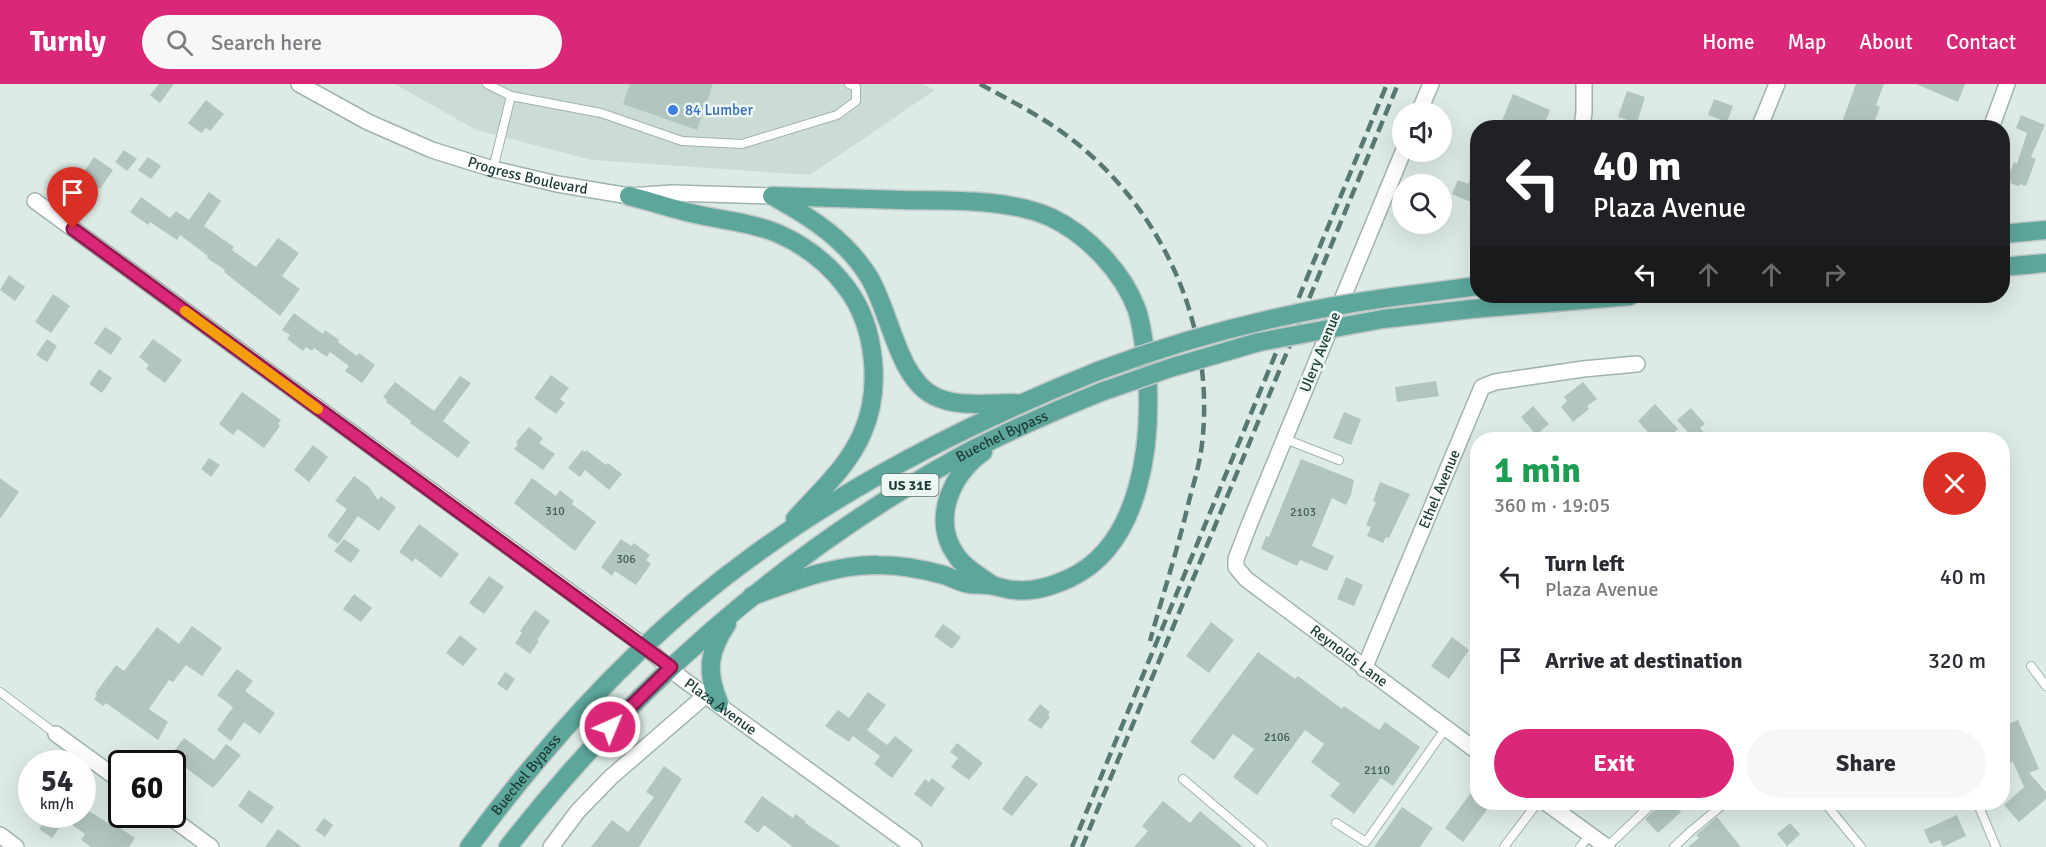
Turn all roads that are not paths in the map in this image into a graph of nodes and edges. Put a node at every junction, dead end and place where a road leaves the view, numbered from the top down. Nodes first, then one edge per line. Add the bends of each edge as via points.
1 (299, 84) edge
2 (487, 84) edge
3 (849, 84) edge
4 (1431, 84) edge
5 (1584, 84) edge
6 (1777, 84) edge
7 (2007, 84) edge
8 (511, 96) junction
9 (1423, 102) edge
10 (1583, 120) edge
11 (1762, 120) edge
12 (1994, 120) edge
13 (1399, 162) edge
14 (493, 169) junction
15 (629, 196) junction
16 (772, 196) junction
17 (35, 201) dead end
18 (2046, 230) edge
19 (2010, 233) edge
20 (2046, 263) edge
21 (2010, 266) edge
22 (1470, 287) edge
23 (1545, 303) edge
24 (1637, 364) dead end
25 (1019, 403) junction
26 (1013, 431) junction
27 (1285, 439) junction
28 (1339, 460) dead end
29 (778, 538) junction
30 (1238, 553) joint
31 (992, 585) junction
32 (752, 596) junction
33 (737, 609) junction
34 (644, 646) junction
35 (2031, 666) dead end
36 (671, 667) junction
37 (1364, 669) junction
38 (2046, 686) edge
39 (0, 692) edge
40 (712, 699) junction
41 (1446, 729) junction
42 (56, 734) joint
43 (1470, 746) edge
44 (108, 772) edge
45 (1183, 779) dead end
46 (1532, 810) edge
47 (1553, 810) edge
48 (1646, 810) edge
49 (1716, 810) edge
50 (1831, 810) edge
51 (1980, 810) edge
52 (1336, 823) dead end
53 (185, 828) edge
54 (0, 835) edge
55 (1585, 841) edge
56 (16, 847) edge
57 (211, 847) edge
58 (469, 847) edge
59 (508, 847) edge
60 (551, 847) edge
61 (914, 847) edge
62 (1263, 847) edge
63 (1504, 847) edge
64 (1607, 847) edge
65 (1674, 847) edge
66 (1861, 847) edge
67 (1996, 847) edge

1 - 14 street, Progress Boulevard via 368,122 432,150
2 - 8 lane
3 - 8 lane via 856,87 856,101 837,115 742,144 681,141 601,113
4 - 9 street
5 - 10 street
6 - 11 street
7 - 12 street
8 - 14 lane
13 - 27 street, Ulery Avenue
14 - 15 street, Progress Boulevard
15 - 16 street, Progress Boulevard
15 - 29 main road via 762,227 801,245 847,288 865,324 874,371 873,397 863,433 837,475
16 - 25 main road via 810,217 859,264 876,291 905,366 923,389 954,401
16 - 31 main road via 978,203 1029,210 1061,223 1086,242 1109,264 1131,297 1146,360 1148,423 1145,458 1125,522 1095,561 1071,578 1028,591
17 - 34 street, Plaza Avenue
18 - 19 main road
20 - 21 main road
22 - 25 main road, Buechel Bypass / US 31E, bridge via 1323,307 1235,326 1181,341
23 - 26 main road, Buechel Bypass / US 31E, bridge via 1383,318 1259,342 1101,392
24 - 37 street, Ethel Avenue via 1495,382 1482,387
25 - 29 main road, Buechel Bypass / US 31E via 861,486
26 - 31 main road via 962,471 944,513 945,530 957,558
26 - 32 main road, Buechel Bypass / US 31E via 949,463 865,513
27 - 28 lane
27 - 30 street, Ulery Avenue
29 - 34 main road, Buechel Bypass / US 31E
30 - 37 street, Reynolds Lane via 1236,567 1246,579
31 - 32 main road via 969,584 920,568 875,564 826,572
32 - 33 main road, Buechel Bypass / US 31E
33 - 36 main road, Buechel Bypass / US 31E
33 - 40 main road via 718,637 710,658
34 - 36 street, Plaza Avenue
34 - 58 main road, Buechel Bypass / US 31E via 553,741
35 - 38 lane
36 - 40 street, Plaza Avenue
36 - 59 main road, Buechel Bypass / US 31E via 595,743
37 - 41 street, Reynolds Lane
39 - 42 lane
40 - 60 street via 611,777
40 - 61 street, Plaza Avenue
41 - 43 street, Reynolds Lane
41 - 52 lane via 1366,842
42 - 44 street
45 - 62 lane
46 - 63 lane
47 - 55 street
48 - 64 lane
49 - 65 lane
50 - 66 lane
51 - 67 lane
53 - 57 street
54 - 56 street
55 - 64 street

